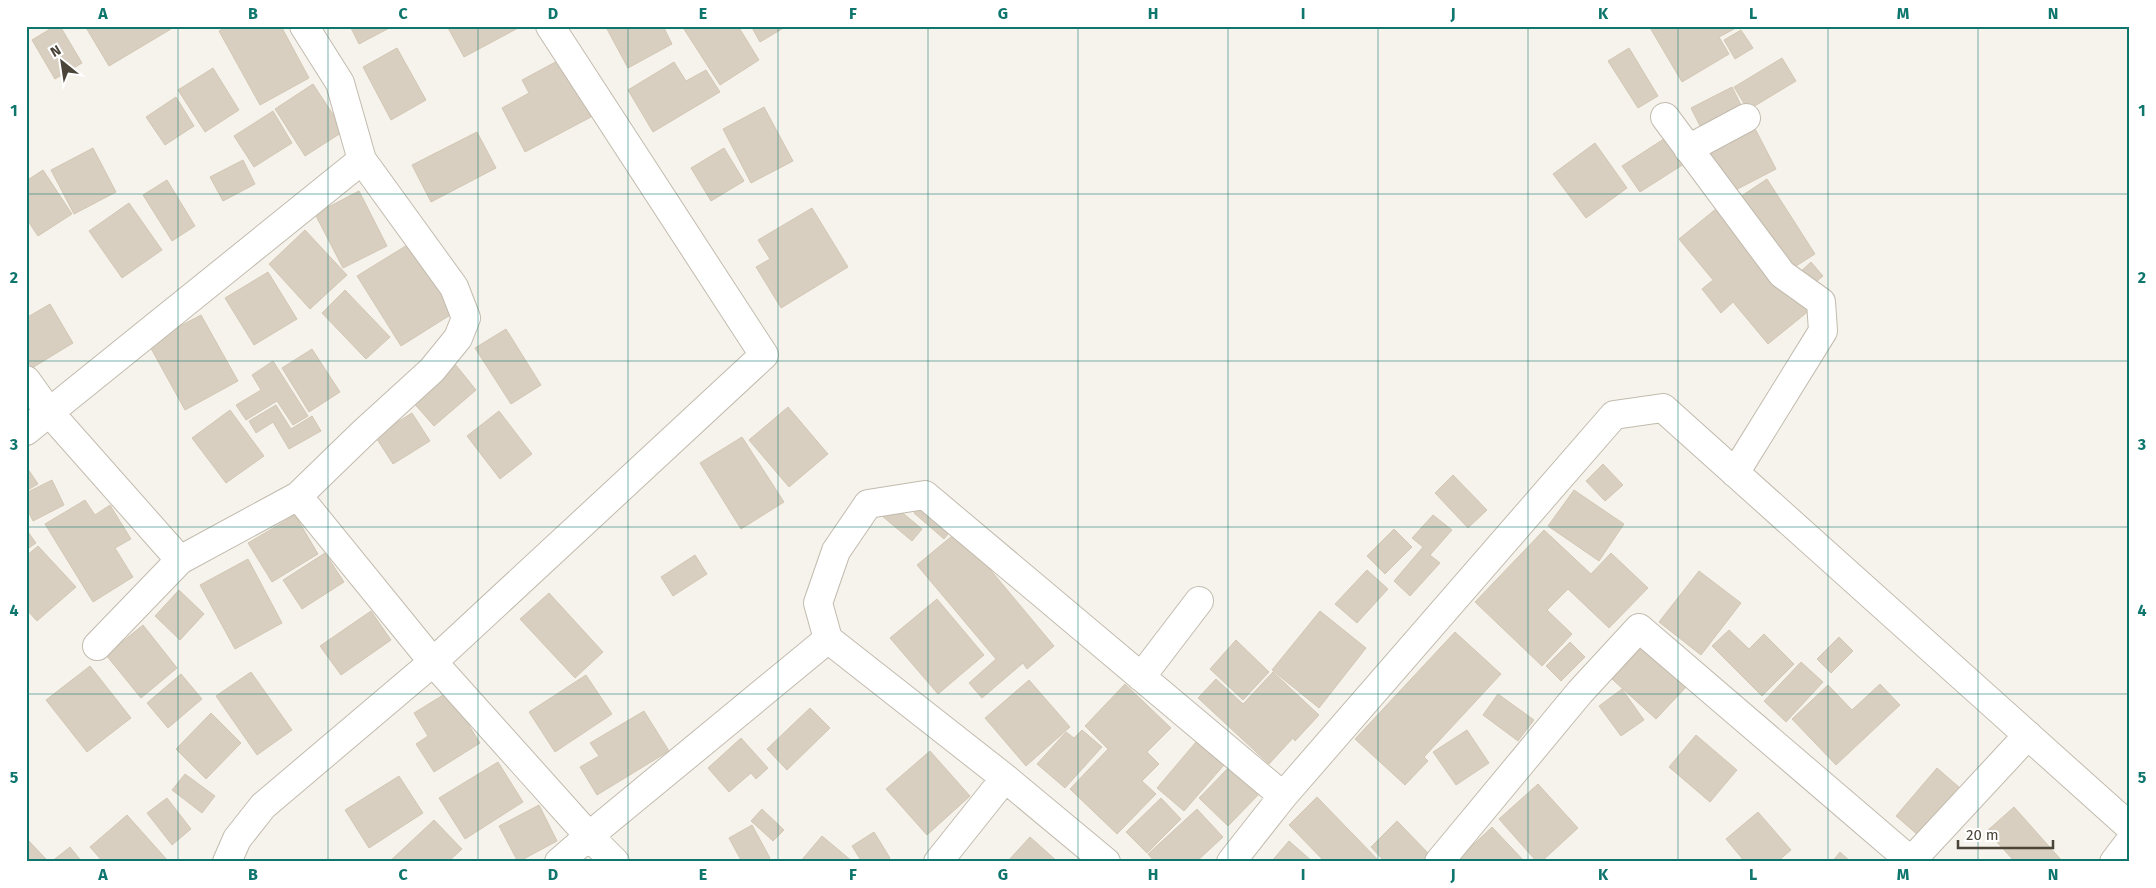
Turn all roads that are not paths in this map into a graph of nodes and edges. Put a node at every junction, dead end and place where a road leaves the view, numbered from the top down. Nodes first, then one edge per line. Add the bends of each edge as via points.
1 (304, 26) edge
2 (550, 26) edge
3 (1665, 117) dead end
4 (1746, 118) dead end
5 (1688, 149) junction
6 (362, 160) junction
7 (26, 380) edge
8 (49, 412) junction
9 (26, 431) edge
10 (1735, 473) junction
11 (298, 496) junction
12 (180, 560) junction
13 (1199, 601) dead end
14 (828, 639) junction
15 (97, 646) dead end
16 (433, 662) junction
17 (1140, 677) junction
18 (2028, 735) junction
19 (1006, 778) junction
20 (1283, 796) junction
21 (2130, 827) edge
22 (589, 836) junction
23 (2130, 841) edge
24 (227, 862) edge
25 (558, 862) edge
26 (615, 862) edge
27 (938, 862) edge
28 (1106, 862) edge
29 (1231, 862) edge
30 (1439, 862) edge
31 (1911, 862) edge
32 (2114, 862) edge

1 - 6 street via 340,83
2 - 16 street via 764,355
3 - 5 street
4 - 5 street
5 - 10 street via 1782,274 1821,302 1823,331
6 - 8 street
6 - 11 street via 454,287 466,318 458,338 432,370
7 - 8 street
8 - 9 street
8 - 12 street
10 - 18 street
10 - 20 street via 1663,408 1614,415
11 - 12 street
11 - 16 street
12 - 15 street
13 - 17 street
14 - 17 street via 818,604 836,551 868,504 925,495
14 - 19 street
14 - 22 street
16 - 22 street
16 - 24 street via 263,806 237,839
17 - 20 street
18 - 21 street
18 - 31 street
19 - 27 street
19 - 28 street
20 - 29 street
22 - 25 street
22 - 26 street
23 - 32 street
30 - 31 street via 1580,692 1639,628

